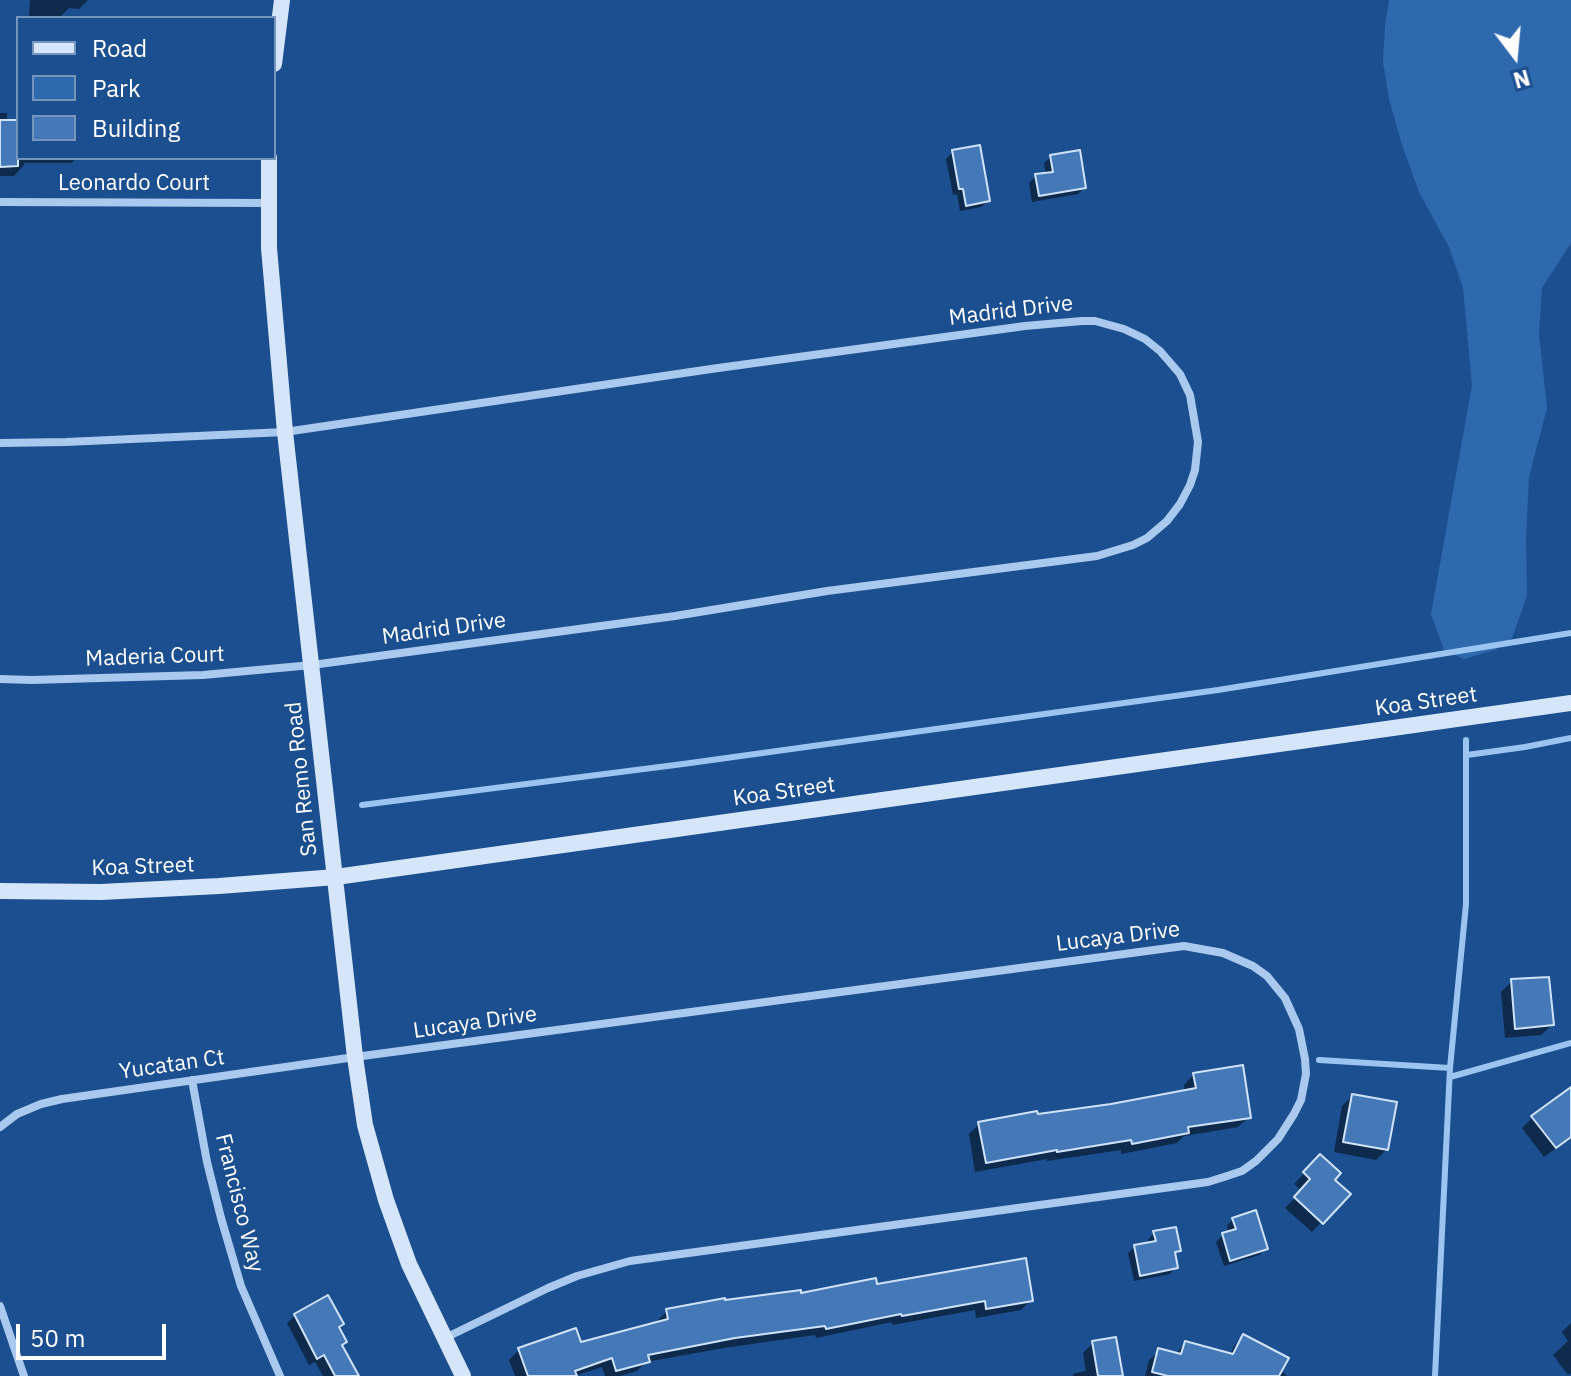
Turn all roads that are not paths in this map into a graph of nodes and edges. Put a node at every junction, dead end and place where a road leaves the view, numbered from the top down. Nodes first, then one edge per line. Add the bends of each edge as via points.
1 (282, 0) edge
2 (276, 48) edge
3 (269, 160) edge
4 (0, 202) edge
5 (268, 203) junction
6 (285, 432) junction
7 (0, 443) edge
8 (312, 665) junction
9 (0, 679) edge
10 (1571, 703) edge
11 (336, 877) junction
12 (0, 891) edge
13 (355, 1057) junction
14 (192, 1080) junction
15 (0, 1127) edge
16 (0, 1306) edge
17 (444, 1338) junction
18 (24, 1376) edge
19 (280, 1376) edge
20 (463, 1376) edge

1 - 2 main road
3 - 5 main road, San Remo Road
4 - 5 street, Leonardo Court
5 - 6 main road, San Remo Road
6 - 7 street
6 - 8 main road, San Remo Road
6 - 8 street, Madrid Drive via 1082,321 1124,329 1160,351 1185,384 1197,429 1195,470 1180,504 1147,538 1115,552
8 - 9 street, Maderia Court via 203,675
8 - 11 main road, San Remo Road
10 - 11 main road, Koa Street
11 - 12 main road, Koa Street via 116,891
11 - 13 main road, San Remo Road
13 - 14 street, Yucatan Ct
13 - 17 main road, San Remo Road via 365,1125 386,1200
13 - 17 street, Lucaya Drive via 1184,946 1223,953 1267,976 1285,998 1299,1029 1306,1074 1301,1100 1278,1139 1242,1171 1208,1182 630,1261 548,1288
14 - 15 street, Yucatan Ct via 41,1104
14 - 19 street, Francisco Way via 207,1162 241,1286
16 - 18 street
17 - 20 main road, San Remo Road

